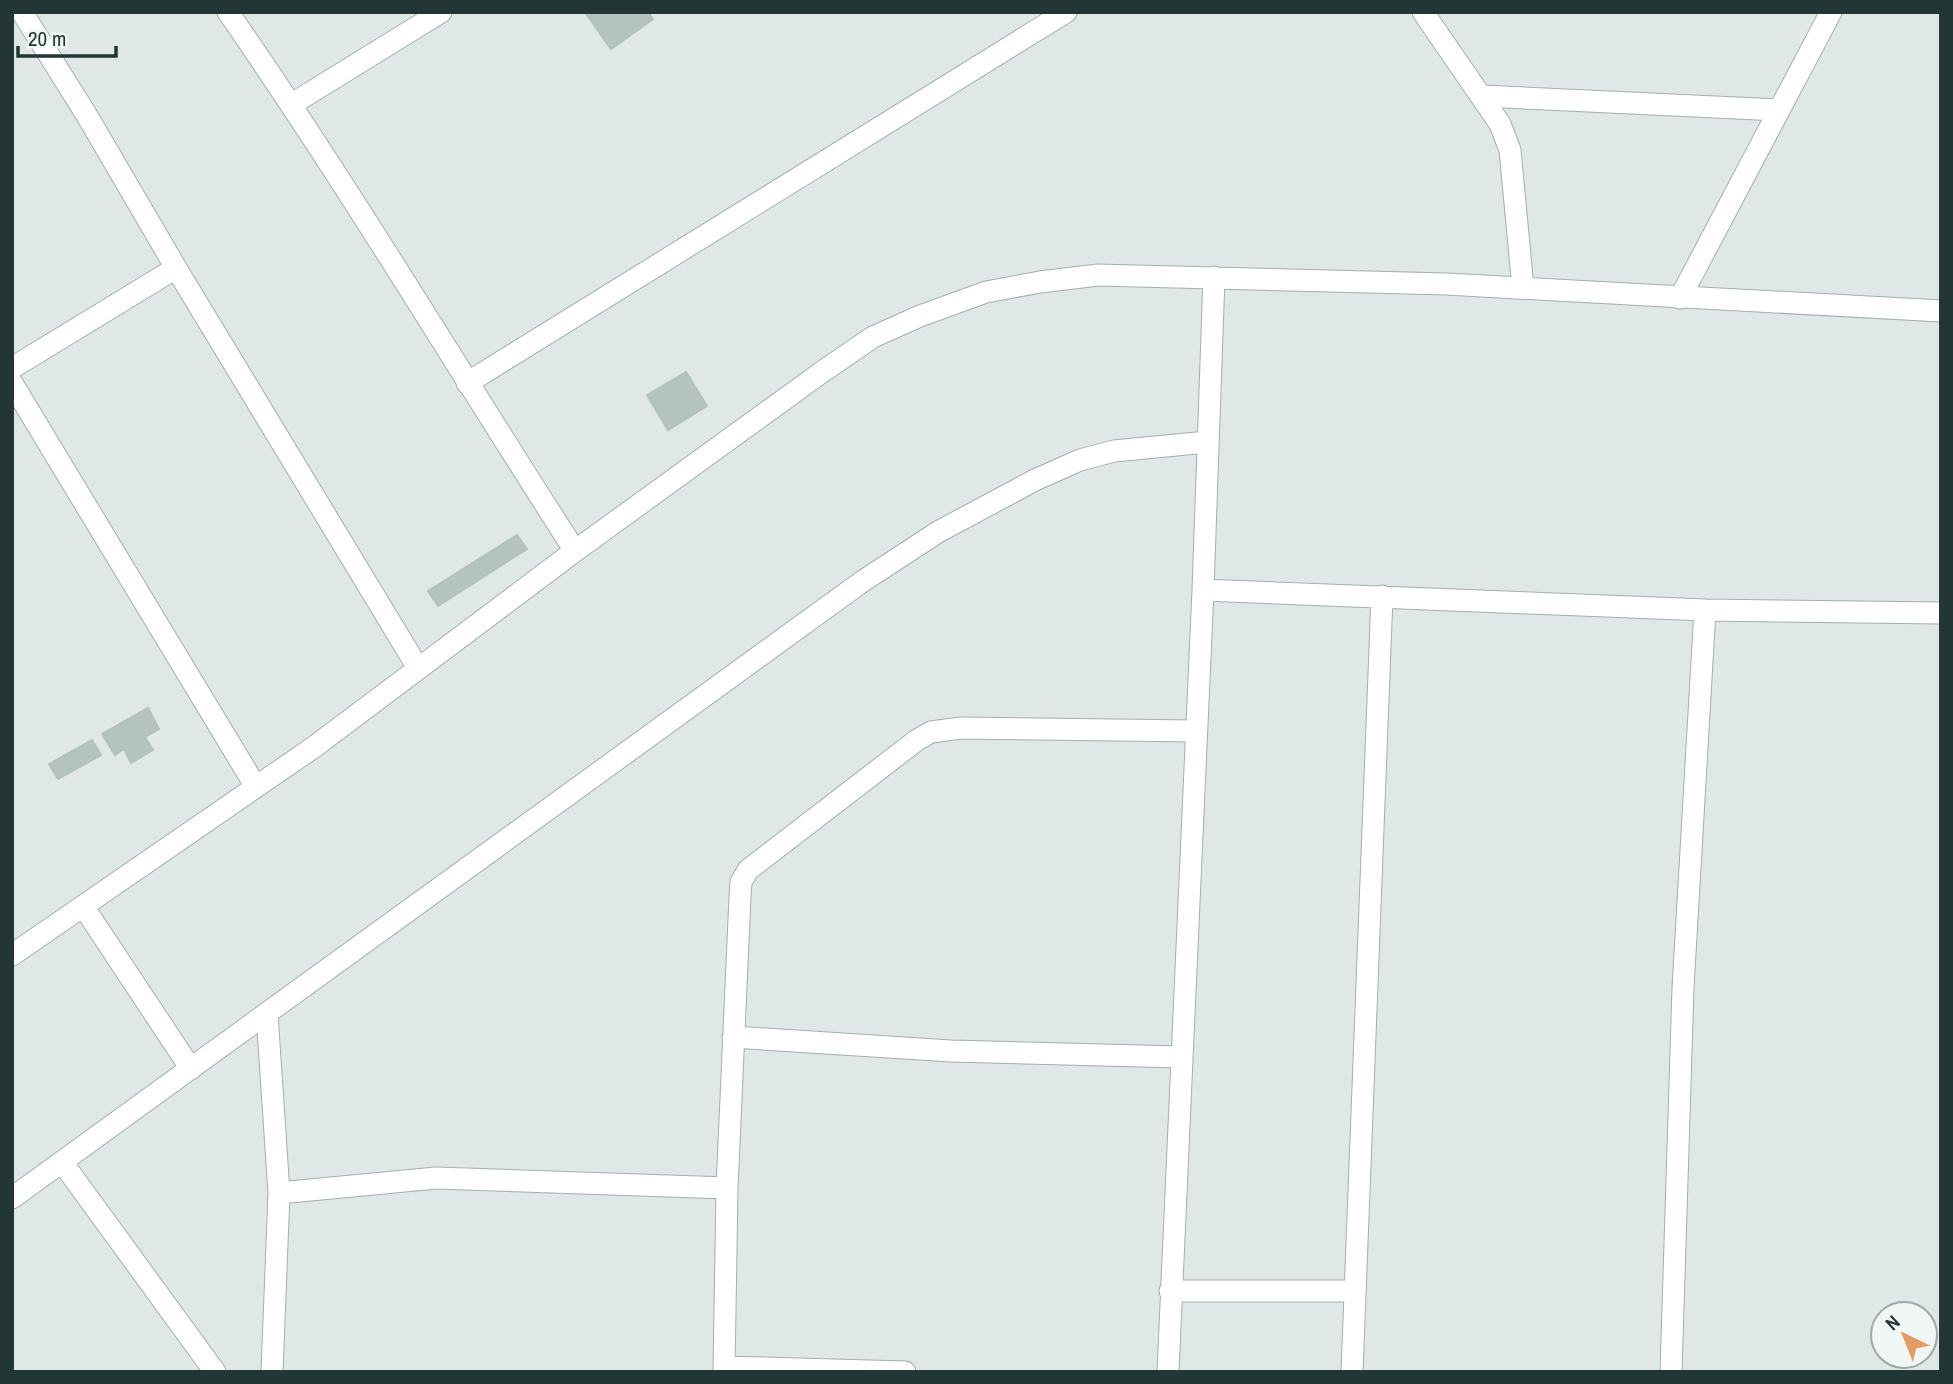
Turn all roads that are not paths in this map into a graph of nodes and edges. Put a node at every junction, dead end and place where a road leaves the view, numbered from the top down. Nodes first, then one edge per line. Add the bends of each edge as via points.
1 (22, 12) edge
2 (228, 12) edge
3 (441, 12) edge
4 (1066, 12) edge
5 (1423, 12) edge
6 (1831, 12) edge
7 (1482, 96) junction
8 (292, 104) junction
9 (1779, 110) junction
10 (176, 268) junction
11 (1214, 278) junction
12 (1523, 288) junction
13 (1680, 298) junction
14 (1941, 311) edge
15 (12, 368) edge
16 (12, 383) edge
17 (467, 383) junction
18 (1207, 442) junction
19 (575, 551) junction
20 (1203, 590) junction
21 (1382, 596) junction
22 (1705, 610) junction
23 (1941, 613) edge
24 (418, 668) junction
25 (1195, 731) junction
26 (257, 787) junction
27 (83, 906) junction
28 (12, 955) edge
29 (267, 1014) junction
30 (733, 1037) junction
31 (1180, 1057) junction
32 (191, 1069) junction
33 (62, 1162) junction
34 (727, 1188) junction
35 (279, 1193) junction
36 (12, 1198) edge
37 (1170, 1291) junction
38 (1355, 1291) junction
39 (724, 1370) edge
40 (215, 1372) edge
41 (272, 1372) edge
42 (905, 1372) edge
43 (1168, 1372) edge
44 (1352, 1372) edge
45 (1671, 1372) edge

1 - 10 street
2 - 8 street
3 - 8 street
4 - 17 street
5 - 7 street
6 - 9 street
7 - 9 street
7 - 12 street via 1510,150
8 - 17 street
9 - 13 street
10 - 15 street
10 - 24 street
11 - 12 street
11 - 18 street
11 - 19 street via 1098,275 1040,282 986,292 920,316 873,337
12 - 13 street
13 - 14 street
16 - 26 street
17 - 19 street
18 - 20 street
18 - 29 street via 1114,451 1080,460 938,532 863,581
19 - 24 street
20 - 21 street
20 - 25 street
21 - 22 street
21 - 38 street
22 - 23 street
22 - 45 street via 1683,974
24 - 26 street
25 - 30 street via 961,728 931,732 918,740 748,870 741,882
25 - 31 street
26 - 27 street
27 - 28 street
27 - 32 street
29 - 32 street
29 - 35 street
30 - 31 street via 951,1051
30 - 34 street
31 - 37 street
32 - 33 street
33 - 36 street
33 - 40 street
34 - 35 street via 436,1178
34 - 39 street
35 - 41 street
37 - 38 street
37 - 43 street
38 - 44 street
39 - 42 street

